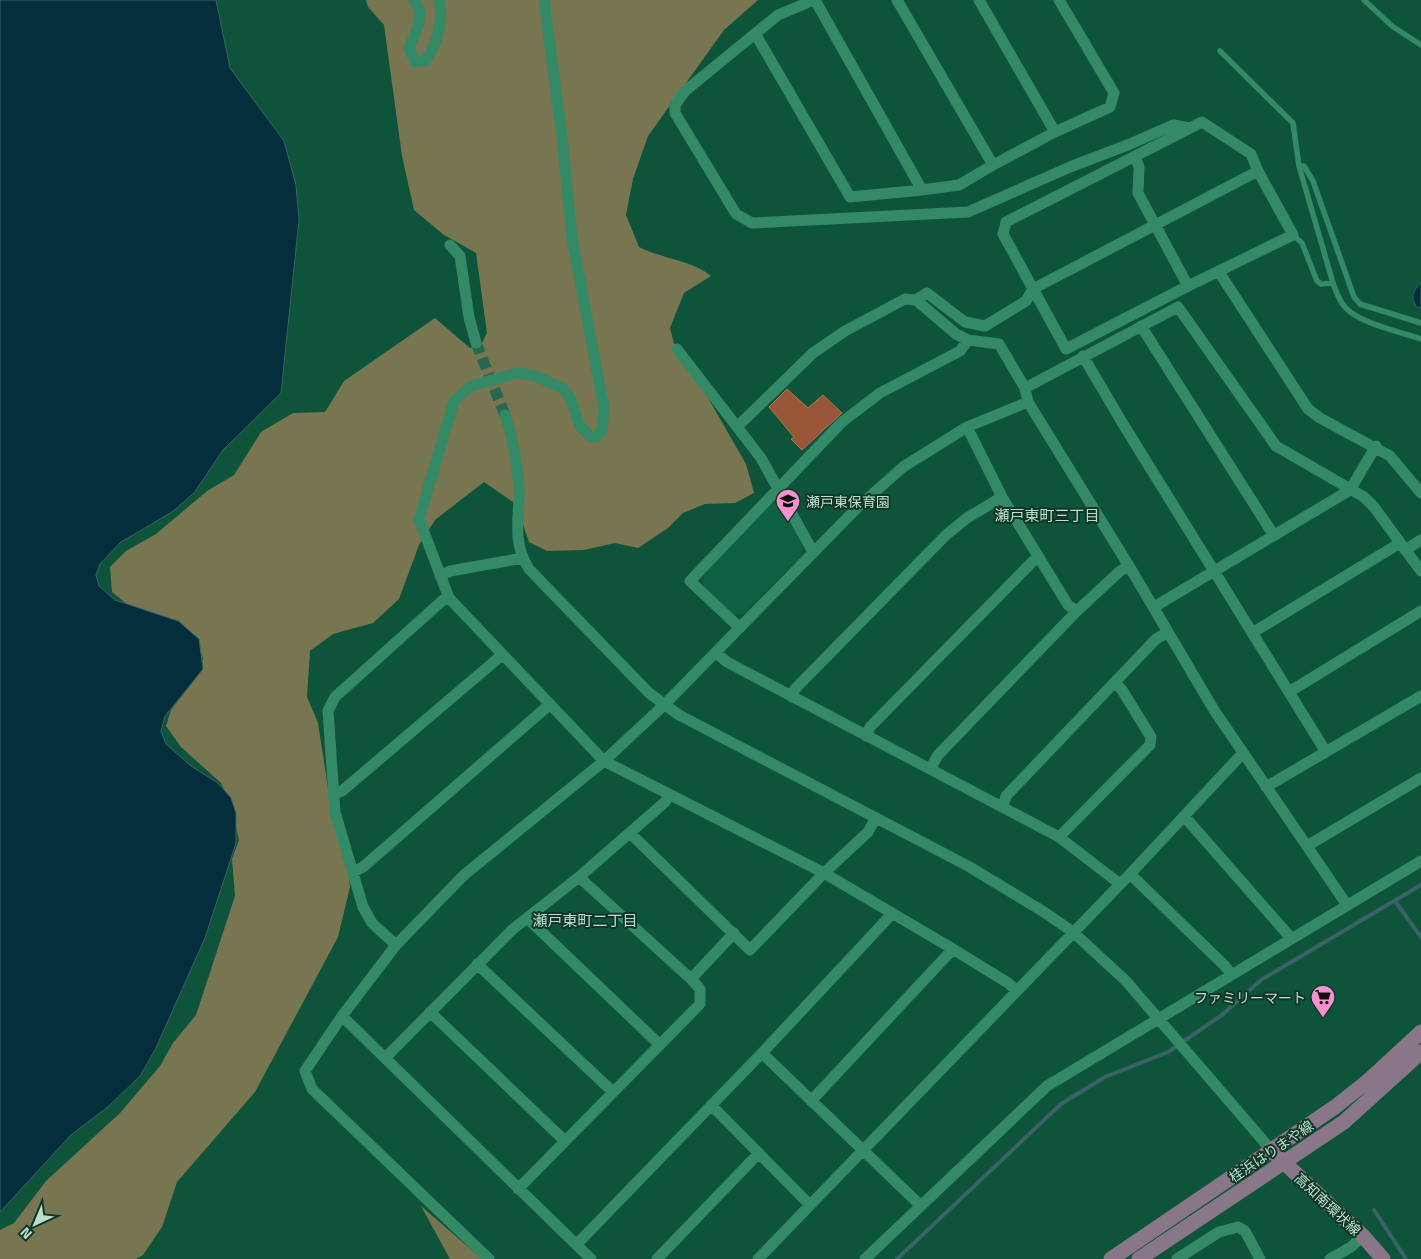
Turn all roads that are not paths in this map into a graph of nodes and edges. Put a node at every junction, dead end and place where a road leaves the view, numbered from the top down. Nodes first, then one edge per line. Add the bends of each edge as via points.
1 (414, 0) edge
2 (439, 0) edge
3 (544, 0) edge
4 (815, 0) edge
5 (897, 0) edge
6 (979, 0) edge
7 (1059, 0) edge
8 (1364, 0) edge
9 (756, 35) junction
10 (1420, 43) edge
11 (1220, 51) dead end
12 (1190, 128) junction
13 (1055, 132) junction
14 (1135, 157) junction
15 (992, 165) junction
16 (1299, 166) junction
17 (1258, 171) junction
18 (922, 190) junction
19 (1153, 224) junction
20 (1293, 235) junction
21 (450, 246) dead end
22 (1219, 272) junction
23 (1333, 283) junction
24 (1188, 286) junction
25 (1033, 289) junction
26 (916, 300) junction
27 (1421, 323) edge
28 (1141, 326) junction
29 (1421, 339) edge
30 (968, 340) junction
31 (476, 343) tunnel mouth
32 (676, 350) dead end
33 (1083, 356) junction
34 (1025, 388) junction
35 (1028, 402) junction
36 (505, 415) tunnel mouth
37 (738, 426) junction
38 (967, 427) junction
39 (1376, 446) junction
40 (779, 488) junction
41 (1350, 490) junction
42 (1421, 494) edge
43 (1002, 497) junction
44 (1273, 534) junction
45 (1421, 540) edge
46 (1402, 546) junction
47 (813, 552) junction
48 (1038, 556) junction
49 (522, 558) junction
50 (1129, 566) junction
51 (1214, 571) junction
52 (1421, 571) edge
53 (440, 576) junction
54 (449, 598) junction
55 (1154, 607) junction
56 (1076, 611) junction
57 (1421, 611) edge
58 (740, 628) junction
59 (1168, 632) junction
60 (1252, 633) junction
61 (716, 653) junction
62 (502, 655) junction
63 (1115, 682) junction
64 (1289, 692) junction
65 (792, 696) junction
66 (1421, 696) edge
67 (549, 705) junction
68 (664, 706) junction
69 (866, 736) junction
70 (1326, 752) junction
71 (1242, 754) junction
72 (604, 761) junction
73 (930, 769) junction
74 (1421, 778) edge
75 (1266, 787) junction
76 (333, 794) junction
77 (669, 795) junction
78 (1003, 807) junction
79 (1184, 816) junction
80 (875, 818) junction
81 (630, 833) junction
82 (1059, 837) junction
83 (1307, 846) junction
84 (1421, 861) edge
85 (353, 872) junction
86 (824, 873) junction
87 (1130, 874) junction
88 (580, 877) junction
89 (1120, 884) junction
90 (1347, 905) junction
91 (891, 915) junction
92 (527, 918) junction
93 (1073, 932) junction
94 (734, 933) junction
95 (1291, 938) junction
96 (396, 945) junction
97 (953, 949) junction
98 (477, 964) junction
99 (1230, 974) junction
100 (691, 979) junction
101 (1017, 991) junction
102 (430, 1012) junction
103 (342, 1016) junction
104 (1159, 1018) junction
105 (1421, 1032) edge
106 (660, 1045) junction
107 (1421, 1052) edge
108 (762, 1053) junction
109 (386, 1057) junction
110 (613, 1092) junction
111 (811, 1101) junction
112 (711, 1105) junction
113 (565, 1141) junction
114 (862, 1150) junction
115 (1272, 1151) junction
116 (759, 1153) junction
117 (1283, 1162) junction
118 (518, 1189) junction
119 (810, 1205) junction
120 (921, 1206) junction
121 (1363, 1236) junction
122 (577, 1244) junction
123 (1190, 1255) edge
124 (489, 1259) edge
125 (591, 1259) edge
126 (656, 1259) edge
127 (758, 1259) edge
128 (865, 1259) edge
129 (1111, 1259) edge
130 (1139, 1259) edge
131 (1177, 1259) edge
132 (1260, 1259) edge
133 (1330, 1259) edge
134 (1383, 1259) edge

1 - 2 street via 420,11 409,48 415,62 425,61 433,51 442,20
3 - 53 street via 572,238 604,408 602,430 597,437 586,434 570,397 561,387 532,375 517,373 471,386 454,401 419,519
4 - 9 street via 778,15
4 - 18 street
5 - 15 street
6 - 13 street
7 - 13 street via 1114,93 1110,107
8 - 10 lane via 1392,26
9 - 12 street via 685,91 675,105 675,113 736,214 752,223 968,212 1173,125
9 - 18 street via 850,197
11 - 16 lane via 1293,123
12 - 14 street
12 - 17 street via 1202,122 1251,154
13 - 15 street
14 - 19 street via 1139,166 1138,193
14 - 25 street via 1006,222 1004,234
15 - 18 street via 959,185
16 - 23 lane
16 - 27 lane via 1304,166 1313,181 1354,297 1360,304
17 - 19 street
17 - 20 street
19 - 24 street
19 - 25 street
20 - 22 street
20 - 23 lane via 1302,243 1317,281
21 - 31 street via 460,256
22 - 24 street
22 - 39 street via 1308,409
23 - 29 lane via 1347,310
24 - 25 street via 1066,348
25 - 26 street via 1026,300 985,326 965,322 927,293
26 - 30 street via 956,334
26 - 37 street via 905,299 889,307 813,353
28 - 33 street
28 - 41 street via 1178,307 1276,446
28 - 44 street
30 - 34 street via 999,344
30 - 40 street via 960,351 880,393 842,422
32 - 37 street
33 - 34 street
33 - 51 street
34 - 35 street
35 - 38 street
35 - 50 street
36 - 49 street via 516,449 519,489 516,536
37 - 40 street
38 - 43 street
38 - 47 street via 903,468
39 - 41 street
39 - 42 street via 1390,456
40 - 47 street
40 - 58 street via 690,581
41 - 44 street
41 - 46 street via 1374,507
43 - 48 street
43 - 65 street via 967,518 946,536 795,689
44 - 51 street
45 - 46 street
46 - 52 street
46 - 60 street
47 - 58 street
48 - 56 street via 1068,605
48 - 69 street via 870,727
49 - 53 street via 450,571
49 - 68 street via 529,569
50 - 55 street
50 - 56 street
51 - 55 street
51 - 60 street
53 - 54 street
54 - 62 street
54 - 76 street via 335,697 328,711
55 - 59 street
56 - 73 street via 938,755
57 - 64 street
58 - 61 street
59 - 63 street via 1156,639
59 - 71 street
60 - 64 street
61 - 65 street
61 - 68 street
62 - 67 street
62 - 76 street via 342,791
63 - 78 street via 1006,796
63 - 82 street via 1151,737 1150,745
64 - 70 street
65 - 69 street
66 - 70 street
67 - 72 street
67 - 85 street via 363,868
68 - 72 street
68 - 80 street
69 - 73 street
70 - 75 street
71 - 75 street
71 - 79 street
72 - 77 street
72 - 96 street via 464,875
73 - 78 street
74 - 83 street
75 - 83 street
76 - 85 street via 335,812
77 - 81 street via 666,802
77 - 86 street
78 - 82 street
79 - 87 street
79 - 95 street
80 - 86 street via 868,832
80 - 93 street via 968,866
81 - 88 street
81 - 94 street
82 - 89 street
83 - 90 street
84 - 90 street
85 - 96 street via 363,907 372,923
86 - 91 street
86 - 94 street via 750,950
87 - 89 street
87 - 99 street
88 - 92 street
88 - 100 street
89 - 93 street
90 - 95 street
91 - 97 street
91 - 108 street
92 - 98 street
92 - 106 street
93 - 101 street
93 - 104 street via 1126,981
94 - 100 street
95 - 99 street
96 - 103 street
97 - 101 street
97 - 111 street
98 - 102 street
98 - 110 street
99 - 104 street
100 - 106 street via 700,989 700,1004
101 - 114 street
102 - 109 street
102 - 113 street
103 - 109 street
103 - 124 street via 305,1071 312,1089
104 - 115 street
104 - 120 street via 1047,1086
105 - 115 main road, 桂浜はりまや線 via 1362,1085
106 - 110 street
107 - 117 main road, 桂浜はりまや線 via 1344,1122
108 - 111 street
108 - 112 street
109 - 118 street
110 - 113 street
111 - 114 street
112 - 116 street
112 - 122 street
113 - 118 street
114 - 119 street
114 - 120 street
115 - 117 main road, 高知南環状線
115 - 129 main road, 桂浜はりまや線
116 - 119 street
116 - 126 street
117 - 121 main road, 高知南環状線
117 - 130 main road, 桂浜はりまや線
118 - 122 street
119 - 127 street
120 - 128 street
121 - 133 street
121 - 134 main road, 高知南環状線
122 - 125 street
123 - 131 street
123 - 132 street via 1219,1232 1238,1227 1245,1231

